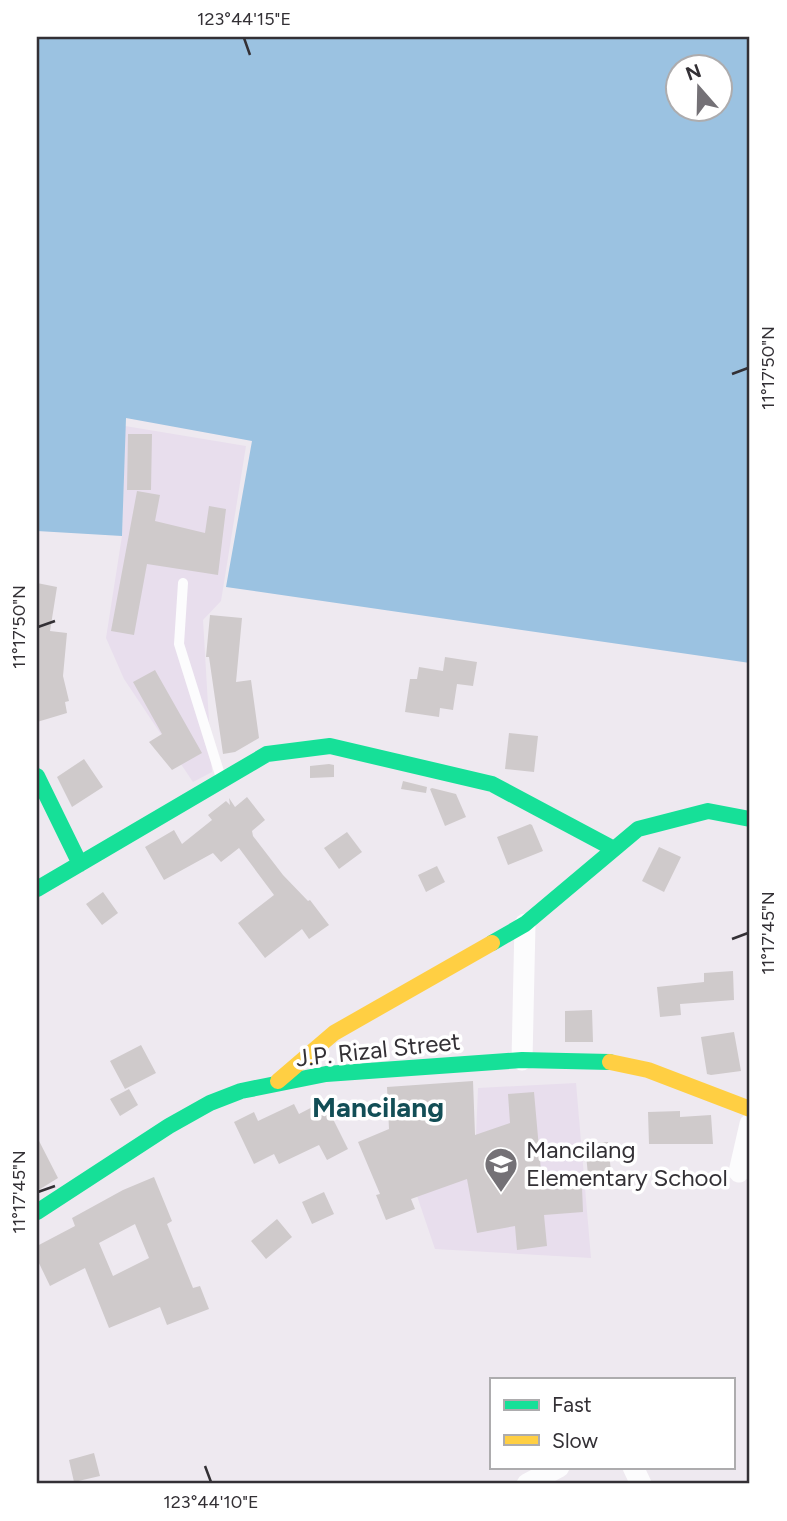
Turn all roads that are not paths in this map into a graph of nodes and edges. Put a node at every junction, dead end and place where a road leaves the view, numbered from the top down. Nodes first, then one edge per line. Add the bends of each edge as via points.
1 (183, 583) dead end
2 (37, 778) edge
3 (221, 781) junction
4 (750, 819) edge
5 (614, 849) junction
6 (80, 864) junction
7 (37, 889) edge
8 (525, 924) junction
9 (522, 1060) junction
10 (276, 1083) junction
11 (750, 1110) edge
12 (750, 1124) edge
13 (739, 1172) dead end
14 (37, 1212) edge
15 (557, 1468) edge
16 (633, 1468) edge
17 (527, 1484) edge
18 (641, 1484) edge

1 - 3 lane via 179,643
2 - 6 street
3 - 5 street via 267,754 330,746 492,784
3 - 6 street
4 - 5 street via 708,811 638,829
5 - 8 street
6 - 7 street
8 - 9 street
8 - 10 street via 334,1033
9 - 10 street, J.P. Rizal Street via 387,1068
9 - 11 street, J.P. Rizal Street via 601,1060 648,1070
10 - 14 street, J.P. Rizal Street via 210,1103
12 - 13 street
15 - 17 street
16 - 18 street

